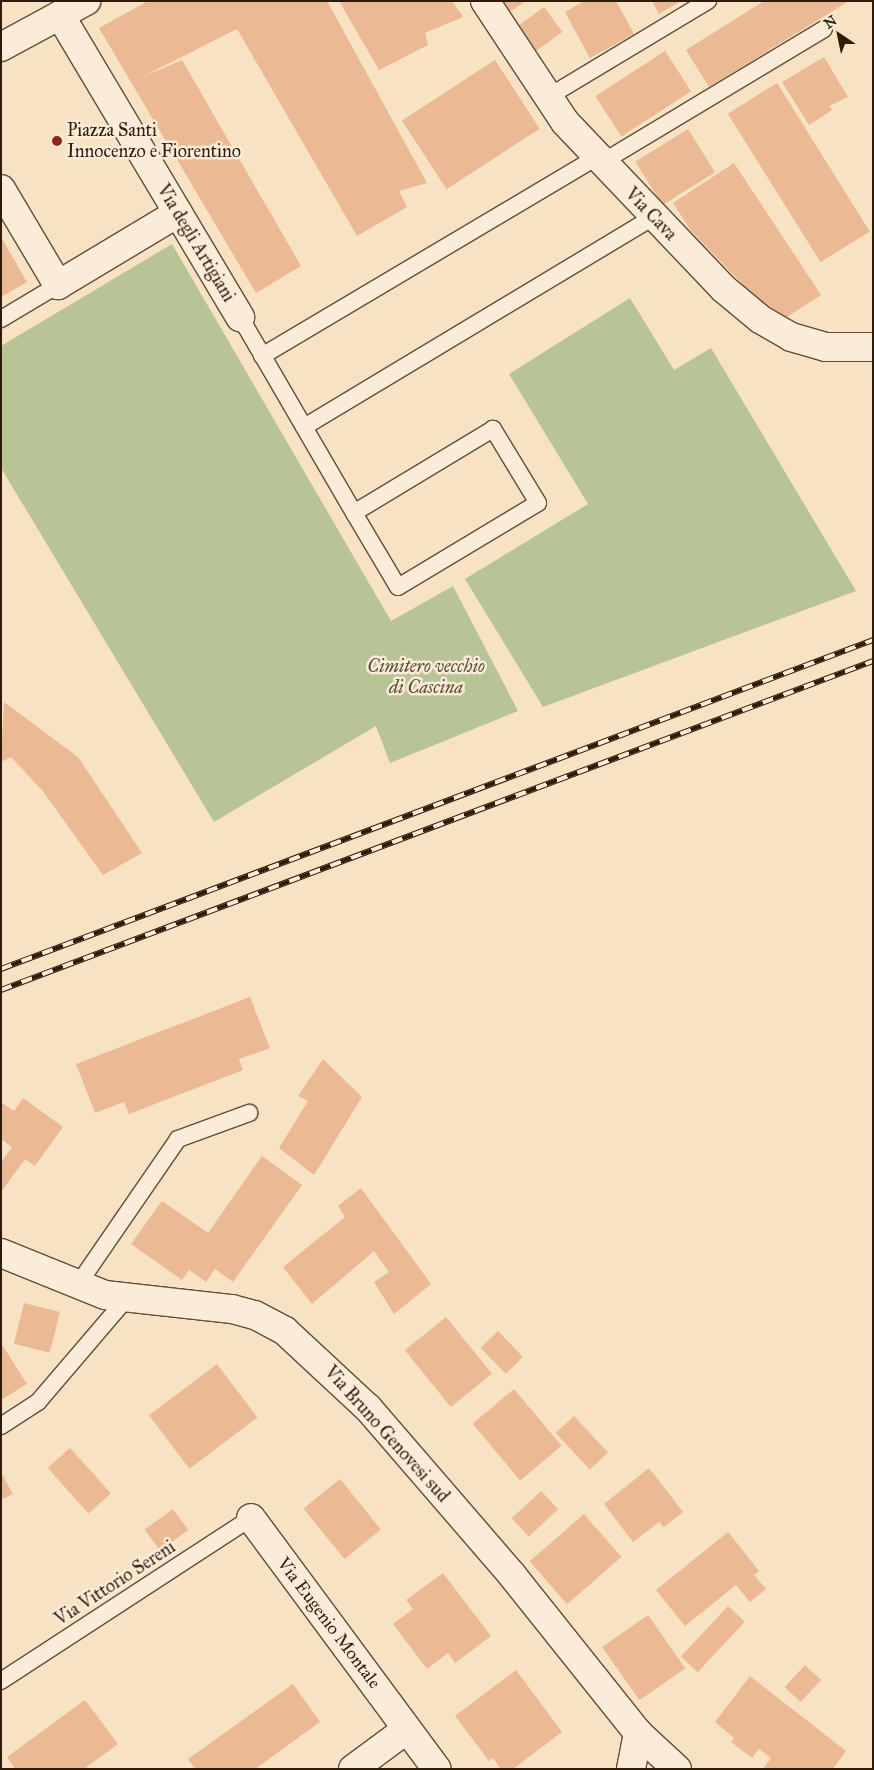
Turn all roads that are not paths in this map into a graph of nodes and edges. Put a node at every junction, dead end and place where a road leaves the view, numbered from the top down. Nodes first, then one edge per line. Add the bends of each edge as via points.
1 (86, 1) edge
2 (484, 1) edge
3 (708, 1) edge
4 (60, 15) junction
5 (824, 29) dead end
6 (1, 47) edge
7 (548, 97) junction
8 (598, 160) junction
9 (1, 189) edge
10 (178, 213) junction
11 (653, 217) junction
12 (58, 284) junction
13 (240, 317) joint
14 (1, 319) edge
15 (873, 347) edge
16 (262, 356) junction
17 (304, 427) junction
18 (354, 513) junction
19 (248, 1113) dead end
20 (1, 1254) edge
21 (77, 1286) junction
22 (126, 1299) junction
23 (1, 1426) edge
24 (251, 1518) joint
25 (1, 1682) edge
26 (407, 1729) junction
27 (638, 1733) junction
28 (353, 1769) edge
29 (437, 1769) edge
30 (631, 1769) edge
31 (676, 1769) edge

1 - 4 street
2 - 7 street, Via Cava
3 - 7 lane
4 - 6 street
4 - 10 street, Via degli Artigiani
5 - 8 lane
7 - 8 street, Via Cava
8 - 11 street, Via Cava
8 - 16 lane
9 - 12 street
10 - 12 street
10 - 13 street, Via degli Artigiani
11 - 15 street, Via Cava via 724,289 779,331 826,347
11 - 17 lane
12 - 14 lane
13 - 16 lane
16 - 17 lane
17 - 18 lane
18 - 18 lane via 493,429 538,503 398,587
19 - 21 lane via 178,1139
20 - 21 street, Via Bruno Genovesi sud
21 - 22 street, Via Bruno Genovesi sud
22 - 23 lane via 38,1402
22 - 27 street, Via Bruno Genovesi sud via 212,1306 255,1315 305,1347 368,1408 493,1553
24 - 25 lane, Via Vittorio Sereni
24 - 26 street, Via Eugenio Montale
26 - 28 street
26 - 29 street, Via Eugenio Montale
27 - 30 street
27 - 31 street, Via Bruno Genovesi sud

